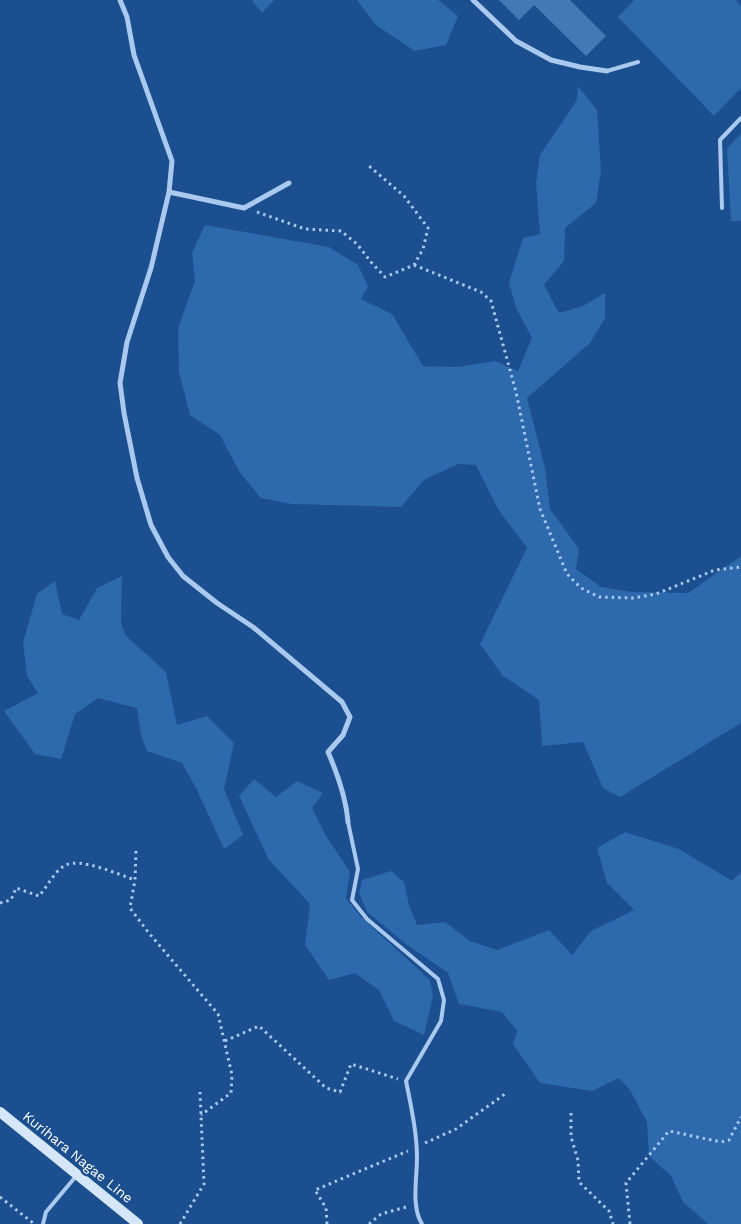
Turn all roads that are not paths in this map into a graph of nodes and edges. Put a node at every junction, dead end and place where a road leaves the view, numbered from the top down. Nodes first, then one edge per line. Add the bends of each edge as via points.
1 (120, 0) edge
2 (473, 0) edge
3 (638, 62) dead end
4 (608, 72) joint
5 (741, 118) edge
6 (289, 182) dead end
7 (169, 192) junction
8 (722, 208) dead end
9 (348, 822) joint
10 (0, 1112) edge
11 (77, 1175) junction
12 (43, 1224) edge
13 (138, 1224) edge
14 (422, 1224) edge

1 - 7 street via 134,55 172,161
2 - 4 street via 516,42 551,60
3 - 4 lane
5 - 8 lane via 720,140
6 - 7 street via 244,208
7 - 9 street via 151,268 127,342 120,384 138,478 151,525 168,557 183,576 253,627 342,702 350,717 343,735 328,752 341,784
9 - 14 lane via 358,869 352,900 367,919 438,979 444,1000 441,1021 406,1081 416,1147 417,1204
10 - 11 main road, Kurihara Nagae Line
11 - 12 lane via 46,1212
11 - 13 main road, Kurihara Nagae Line

